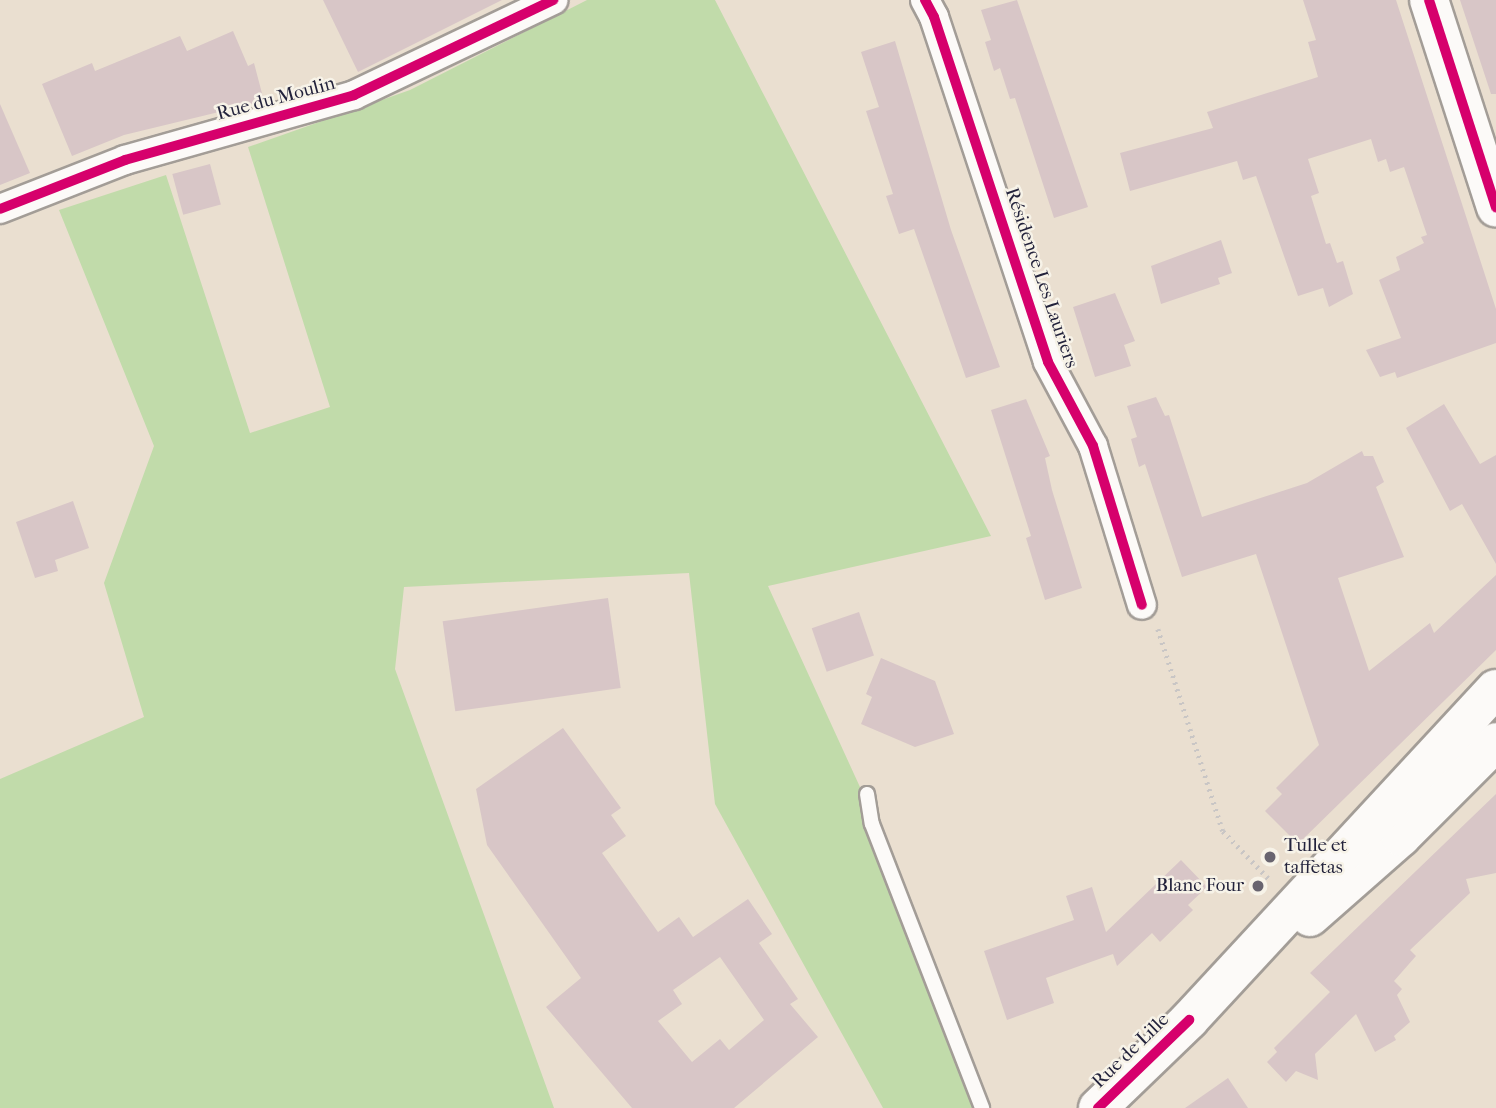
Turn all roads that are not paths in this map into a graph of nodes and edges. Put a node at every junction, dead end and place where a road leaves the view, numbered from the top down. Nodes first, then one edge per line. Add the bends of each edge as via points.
1 (553, 0) edge
2 (925, 0) edge
3 (1429, 0) edge
4 (1496, 207) edge
5 (0, 209) edge
6 (1142, 605) road end
7 (1496, 689) edge
8 (1496, 742) edge
9 (867, 794) dead end
10 (1189, 1020) junction
11 (982, 1108) edge
12 (1098, 1108) edge

1 - 5 street, Rue du Moulin via 354,95 125,160
2 - 6 street, Résidence Les Lauriers via 1048,362 1093,446
3 - 4 main road
7 - 10 main road, Rue de Lille
8 - 10 main road, Rue de Lille via 1377,859
9 - 11 lane via 872,824
10 - 12 main road, Rue de Lille

